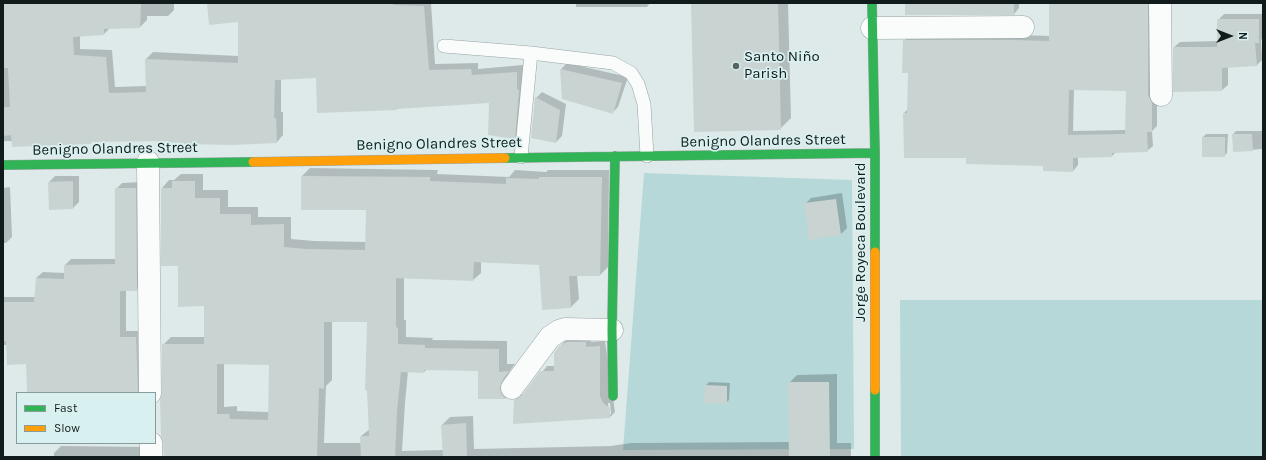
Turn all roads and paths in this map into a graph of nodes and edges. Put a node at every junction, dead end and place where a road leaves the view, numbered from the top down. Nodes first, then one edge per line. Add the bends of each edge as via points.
1 (872, 3) edge
2 (1160, 3) edge
3 (1023, 27) dead end
4 (872, 28) junction
5 (444, 46) dead end
6 (531, 53) junction
7 (1161, 95) dead end
8 (875, 153) junction
9 (615, 156) junction
10 (647, 156) junction
11 (521, 157) junction
12 (148, 162) junction
13 (3, 164) edge
14 (612, 330) junction
15 (512, 388) dead end
16 (150, 392) edge
17 (613, 396) dead end
18 (151, 444) edge
19 (151, 457) edge
20 (875, 457) edge

1 - 4 street, Jorge Royeca Boulevard
2 - 7 street
3 - 4 street
4 - 8 street, Jorge Royeca Boulevard
5 - 6 lane
6 - 10 lane via 613,63 630,73 638,84 644,104
6 - 11 lane
8 - 10 street, Benigno Olandres Street
8 - 20 street, Jorge Royeca Boulevard
9 - 10 street, Benigno Olandres Street
9 - 11 street, Benigno Olandres Street
9 - 14 street
11 - 12 street, Benigno Olandres Street
12 - 13 street, Benigno Olandres Street
12 - 16 street
14 - 15 street via 559,331 550,337
14 - 17 street
18 - 19 street

